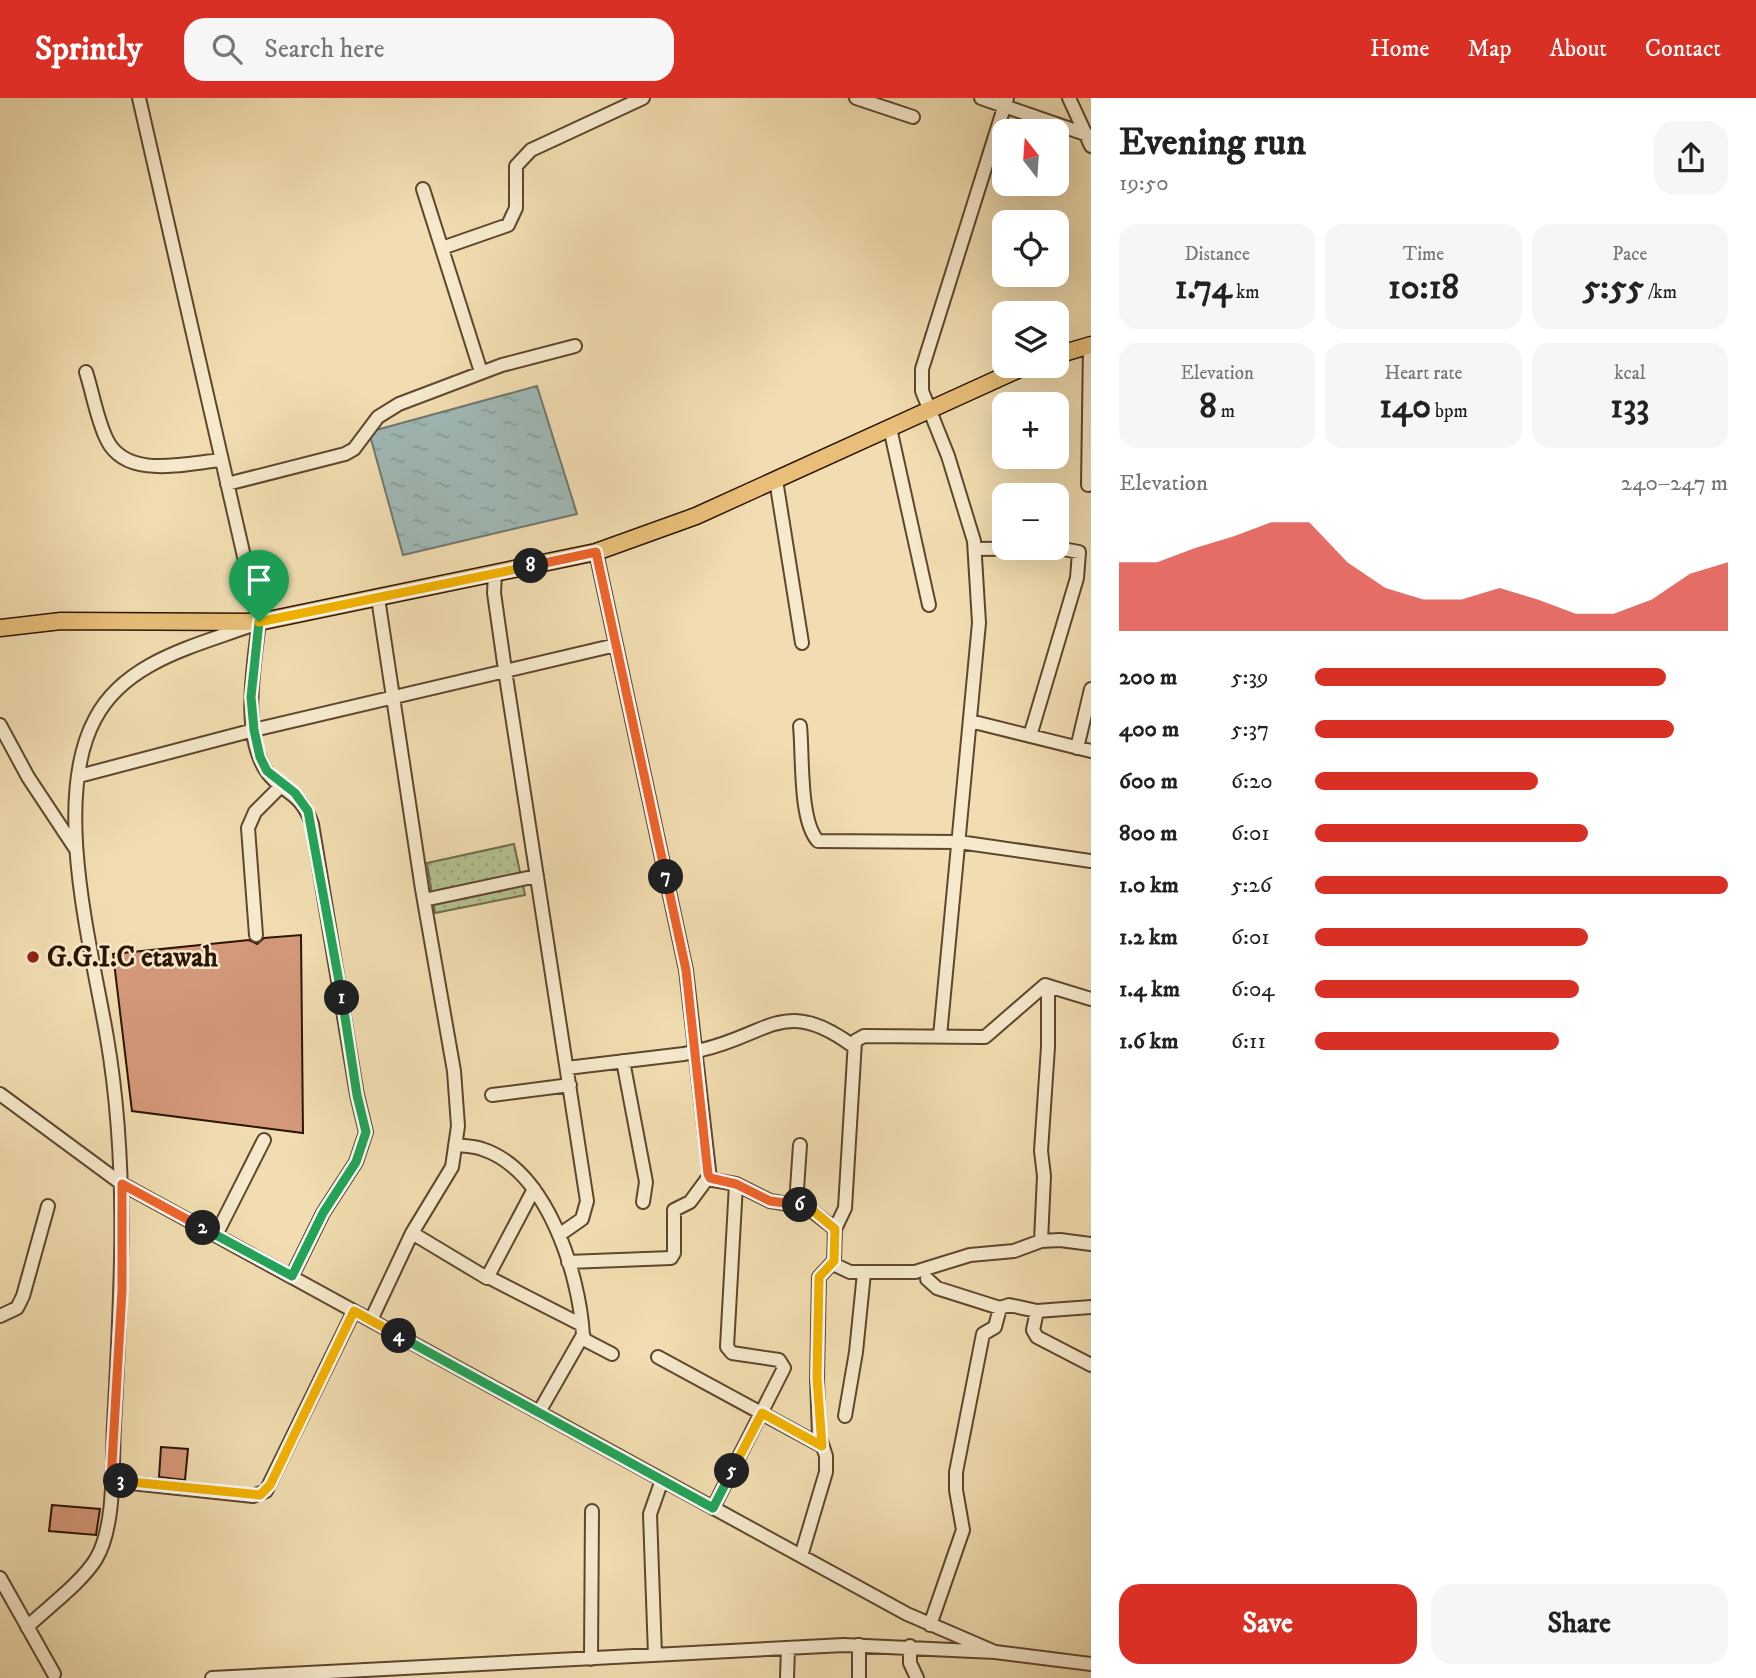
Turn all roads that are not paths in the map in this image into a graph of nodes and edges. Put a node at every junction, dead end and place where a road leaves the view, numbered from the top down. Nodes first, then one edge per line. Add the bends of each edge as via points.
1 (139, 98) edge
2 (643, 98) edge
3 (856, 98) edge
4 (981, 98) edge
5 (1069, 98) edge
6 (1006, 102) edge
7 (912, 117) dead end
8 (1089, 139) edge
9 (423, 189) dead end
10 (442, 248) junction
11 (575, 346) dead end
12 (1091, 346) edge
13 (1069, 352) edge
14 (86, 372) dead end
15 (481, 372) junction
16 (1000, 378) edge
17 (930, 410) junction
18 (890, 428) junction
19 (222, 460) junction
20 (775, 481) junction
21 (227, 484) junction
22 (1088, 485) dead end
23 (976, 549) junction
24 (992, 549) edge
25 (1069, 550) edge
26 (596, 552) junction
27 (495, 573) junction
28 (1076, 590) junction
29 (1091, 591) edge
30 (378, 597) junction
31 (929, 606) dead end
32 (259, 622) junction
33 (0, 628) edge
34 (802, 643) dead end
35 (616, 645) junction
36 (505, 670) junction
37 (1091, 689) edge
38 (393, 698) junction
39 (970, 721) junction
40 (0, 724) edge
41 (800, 726) dead end
42 (254, 730) junction
43 (1030, 736) junction
44 (1077, 748) junction
45 (1091, 751) edge
46 (79, 776) junction
47 (282, 785) junction
48 (959, 842) junction
49 (75, 848) junction
50 (1091, 861) edge
51 (537, 876) junction
52 (424, 900) junction
53 (256, 935) dead end
54 (1048, 986) junction
55 (1091, 999) edge
56 (940, 1037) junction
57 (853, 1046) junction
58 (623, 1061) junction
59 (567, 1068) junction
60 (569, 1085) junction
61 (0, 1094) edge
62 (492, 1095) dead end
63 (264, 1140) dead end
64 (455, 1145) junction
65 (800, 1145) dead end
66 (710, 1178) junction
67 (122, 1184) junction
68 (736, 1184) junction
69 (534, 1189) junction
70 (643, 1202) dead end
71 (796, 1204) junction
72 (48, 1206) dead end
73 (835, 1229) junction
74 (412, 1233) junction
75 (216, 1235) junction
76 (559, 1235) junction
77 (1041, 1241) junction
78 (1091, 1244) edge
79 (568, 1262) junction
80 (831, 1266) junction
81 (864, 1273) junction
82 (292, 1276) junction
83 (488, 1277) junction
84 (927, 1279) dead end
85 (1091, 1307) edge
86 (1000, 1308) junction
87 (354, 1311) junction
88 (1037, 1311) junction
89 (0, 1315) edge
90 (371, 1320) junction
91 (583, 1330) junction
92 (612, 1354) dead end
93 (658, 1357) dead end
94 (1091, 1365) edge
95 (539, 1412) junction
96 (762, 1413) junction
97 (845, 1416) dead end
98 (822, 1446) junction
99 (662, 1480) junction
100 (111, 1481) junction
101 (713, 1508) junction
102 (592, 1511) dead end
103 (801, 1556) junction
104 (0, 1578) edge
105 (930, 1625) junction
106 (27, 1627) junction
107 (859, 1644) junction
108 (910, 1646) junction
109 (788, 1647) junction
110 (995, 1652) junction
111 (654, 1655) junction
112 (591, 1658) junction
113 (1091, 1664) edge
114 (55, 1677) edge
115 (914, 1677) edge
116 (212, 1678) edge
117 (250, 1678) edge
118 (787, 1678) edge
119 (859, 1678) edge

1 - 19 street
2 - 10 street via 531,150 516,166 516,208 508,225
3 - 7 street
4 - 6 street
5 - 8 street
6 - 8 street
6 - 17 street via 922,369 922,391
9 - 10 street
10 - 15 street
11 - 15 street
12 - 13 main road
12 - 22 street
14 - 19 street via 107,440 124,457 148,466
15 - 21 street via 387,411 345,454
16 - 17 main road
17 - 18 main road
17 - 23 street
18 - 20 main road
18 - 31 street
19 - 21 street
20 - 26 main road
20 - 34 street
21 - 32 street
23 - 24 street
23 - 39 street via 979,624
25 - 28 street via 1079,552
26 - 27 main road
26 - 35 street
27 - 30 main road
27 - 36 street
28 - 29 street
28 - 43 street
30 - 32 main road
30 - 38 street
32 - 33 main road via 61,621
32 - 42 street via 251,697
32 - 46 street via 138,671 95,718
35 - 36 street
35 - 66 street via 686,970
36 - 38 street
36 - 51 street
37 - 44 street
38 - 42 street
38 - 52 street
39 - 43 street
39 - 48 street
40 - 49 street
41 - 48 street via 807,817 810,832 818,841
42 - 46 street
42 - 47 street via 267,771
43 - 44 street
44 - 45 street
46 - 49 street
47 - 53 street via 255,812 248,828
47 - 82 street via 295,793 312,824 366,1132 356,1162 323,1213
48 - 50 street
48 - 56 street
49 - 67 street via 109,1047
51 - 52 street
51 - 59 street
52 - 64 street via 454,1071
54 - 55 street
54 - 56 street via 985,1037
54 - 77 street
56 - 57 street via 864,1036
57 - 58 street, bridge via 823,1027 791,1019 701,1050
57 - 73 street via 846,1203
58 - 59 street
58 - 70 street via 646,1182
59 - 60 street
60 - 62 street
60 - 76 street via 587,1207 576,1225
61 - 67 street
63 - 75 street
64 - 69 street via 482,1149
64 - 74 street via 452,1167
65 - 71 street
66 - 68 street
66 - 79 street via 702,1181 690,1202 674,1210 671,1258
67 - 75 street
67 - 100 street via 122,1290
68 - 71 street via 770,1201
68 - 96 street via 727,1347 732,1353 783,1362
69 - 76 street
69 - 83 street
71 - 73 street via 811,1209
72 - 89 street via 23,1296 17,1308
73 - 80 street
74 - 83 street
74 - 90 street
75 - 82 street
76 - 79 street
77 - 78 street
77 - 81 street via 1014,1251 970,1255 925,1271
79 - 91 street
80 - 81 street
80 - 98 street via 819,1277 817,1378
81 - 97 street
82 - 87 street
83 - 91 street
84 - 86 street via 937,1288
85 - 88 street
86 - 88 street via 1009,1305
86 - 105 street via 997,1325 982,1338 956,1472 963,1530
87 - 90 street
87 - 100 street via 266,1491 253,1496
88 - 94 street via 1033,1330 1037,1337
90 - 95 street
91 - 92 street via 585,1340
91 - 95 street
93 - 96 street
95 - 99 street
96 - 98 street
96 - 101 street
98 - 103 street via 826,1472
99 - 101 street
99 - 111 street via 650,1514
100 - 106 street via 106,1529 96,1559
101 - 103 street
102 - 112 street
103 - 105 street
104 - 106 street
105 - 110 street
106 - 114 street
107 - 108 street
107 - 109 street
107 - 119 street
108 - 110 street
108 - 115 street
109 - 111 street
109 - 118 street
110 - 113 street
111 - 112 street
112 - 117 street
116 - 117 street

